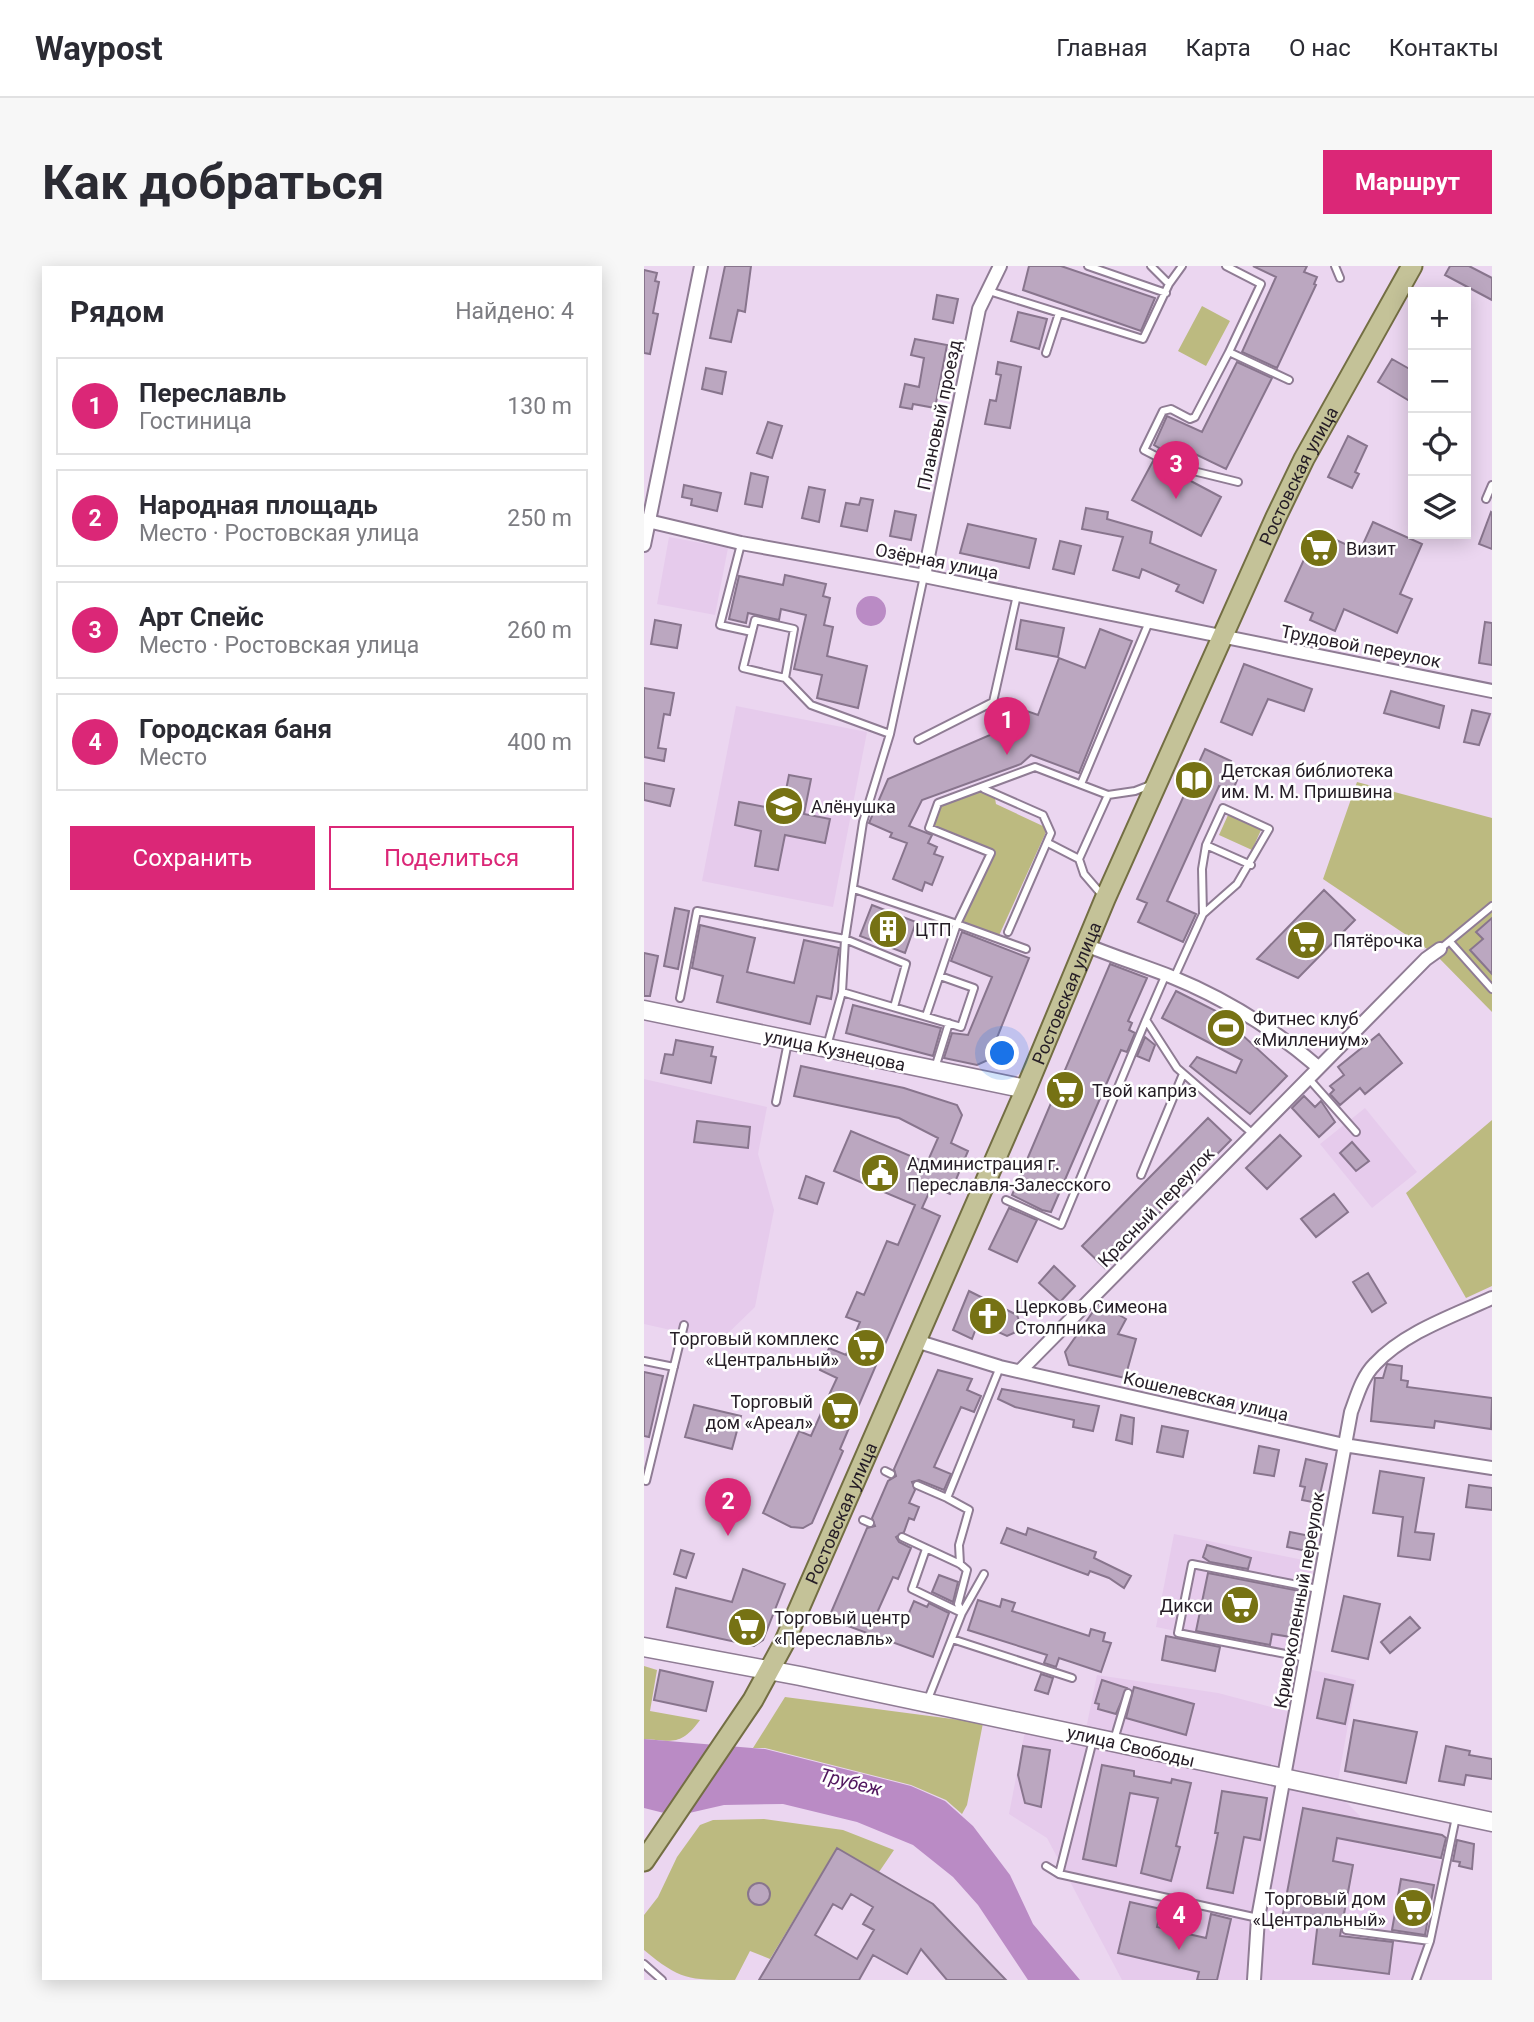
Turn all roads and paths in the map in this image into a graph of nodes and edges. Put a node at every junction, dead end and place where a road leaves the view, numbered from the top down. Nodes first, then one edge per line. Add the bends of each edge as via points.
1 (701, 266) edge
2 (1000, 266) edge
3 (1087, 266) edge
4 (1151, 266) edge
5 (1182, 266) edge
6 (1226, 266) edge
7 (1335, 266) edge
8 (1412, 266) edge
9 (1340, 278) dead end
10 (1169, 284) junction
11 (987, 290) junction
12 (1166, 293) junction
13 (1059, 313) junction
14 (1229, 352) junction
15 (1046, 353) dead end
16 (1289, 380) dead end
17 (1238, 482) dead end
18 (1492, 485) edge
19 (1486, 499) dead end
20 (646, 521) edge
21 (741, 543) junction
22 (644, 545) edge
23 (924, 576) junction
24 (1017, 595) junction
25 (1149, 621) junction
26 (752, 632) junction
27 (1223, 636) junction
28 (785, 678) junction
29 (1492, 691) edge
30 (890, 734) junction
31 (918, 740) dead end
32 (1158, 782) junction
33 (1081, 784) junction
34 (984, 789) junction
35 (1108, 795) junction
36 (1048, 843) junction
37 (1206, 845) junction
38 (1079, 859) junction
39 (1251, 865) junction
40 (854, 889) junction
41 (1105, 899) junction
42 (1492, 906) edge
43 (1203, 914) junction
44 (957, 924) junction
45 (1008, 932) dead end
46 (845, 939) junction
47 (1086, 946) junction
48 (1446, 946) junction
49 (1026, 949) dead end
50 (940, 976) junction
51 (1170, 976) junction
52 (1492, 989) edge
53 (842, 992) junction
54 (680, 998) dead end
55 (894, 1007) junction
56 (644, 1010) edge
57 (926, 1016) junction
58 (1146, 1020) junction
59 (949, 1023) junction
60 (788, 1040) junction
61 (826, 1049) junction
62 (1318, 1067) junction
63 (935, 1070) junction
64 (1183, 1074) junction
65 (1307, 1078) junction
66 (1026, 1088) junction
67 (776, 1102) dead end
68 (1356, 1132) dead end
69 (1253, 1133) junction
70 (1142, 1175) dead end
71 (1006, 1200) dead end
72 (1492, 1298) edge
73 (684, 1325) dead end
74 (916, 1341) junction
75 (644, 1361) edge
76 (674, 1367) junction
77 (1000, 1367) junction
78 (1020, 1371) junction
79 (1344, 1445) junction
80 (1492, 1468) edge
81 (646, 1482) dead end
82 (917, 1485) dead end
83 (947, 1499) junction
84 (902, 1537) dead end
85 (926, 1549) junction
86 (960, 1564) junction
87 (984, 1574) dead end
88 (1319, 1590) junction
89 (962, 1613) junction
90 (952, 1639) junction
91 (644, 1647) edge
92 (1308, 1658) junction
93 (769, 1670) junction
94 (1072, 1678) dead end
95 (1128, 1693) dead end
96 (927, 1703) junction
97 (1094, 1737) junction
98 (1114, 1742) junction
99 (1284, 1780) junction
100 (1457, 1815) junction
101 (1492, 1822) edge
102 (644, 1860) edge
103 (1046, 1866) dead end
104 (1059, 1874) junction
105 (1258, 1919) junction
106 (1346, 1930) dead end
107 (1430, 1941) junction
108 (644, 1964) edge
109 (662, 1980) edge
110 (1254, 1980) edge
111 (1416, 1980) edge

1 - 20 street
2 - 11 street, Плановый проезд
3 - 12 lane
4 - 10 lane
5 - 10 lane
6 - 14 lane via 1261,284
7 - 9 lane
8 - 27 main road, Ростовская улица via 1304,459
10 - 12 lane
11 - 13 lane
11 - 23 street, Плановый проезд via 979,309
12 - 13 lane via 1143,339
13 - 15 lane
14 - 16 lane
14 - 17 lane via 1195,417 1163,411 1144,450 1177,467
18 - 19 lane
20 - 21 street, Озёрная улица
20 - 22 street
21 - 23 street, Озёрная улица
21 - 26 lane via 720,625
23 - 24 street, Озёрная улица
23 - 30 lane
24 - 25 street, Озёрная улица
24 - 31 lane via 993,702
25 - 27 street, Озёрная улица
25 - 33 lane
26 - 28 lane via 743,668
26 - 28 lane via 755,620 794,629
27 - 29 street, Трудовой переулок
27 - 32 main road, Ростовская улица
28 - 30 lane via 811,705
30 - 40 lane via 863,822
32 - 35 lane
32 - 41 main road, Ростовская улица
33 - 34 lane via 1035,767
33 - 35 lane
34 - 36 lane via 1043,815 1051,833
34 - 44 lane via 938,803 929,828 991,853
35 - 38 lane
36 - 38 lane
36 - 45 lane
37 - 39 lane
37 - 39 lane via 1223,808 1269,829
37 - 43 lane
38 - 41 lane via 1084,874
39 - 43 lane
40 - 44 lane
40 - 46 lane
41 - 47 main road, Ростовская улица
42 - 48 lane
43 - 51 lane
44 - 49 lane
44 - 50 lane
46 - 53 lane
46 - 54 lane via 697,911
46 - 55 lane via 906,964
47 - 51 street
47 - 66 main road, Ростовская улица
48 - 52 lane
48 - 62 street, Красный переулок via 1426,959
50 - 57 lane
50 - 59 lane via 974,988 961,1027
51 - 58 lane
51 - 62 street via 1280,1033
53 - 55 lane
53 - 61 lane
55 - 57 lane
56 - 60 main road, улица Кузнецова
57 - 59 lane
58 - 64 lane
58 - 71 lane via 1061,1225
59 - 63 lane
60 - 61 main road, улица Кузнецова
60 - 67 lane
61 - 63 main road, улица Кузнецова
62 - 65 street, Красный переулок
63 - 66 main road, улица Кузнецова
64 - 69 lane
64 - 70 lane
65 - 68 lane
65 - 69 street, Красный переулок
66 - 74 main road, Ростовская улица
69 - 78 street, Красный переулок
72 - 79 street, Кривоколенный переулок via 1420,1331 1375,1363 1351,1412
73 - 76 lane
74 - 77 street, Кошелевская улица
74 - 93 main road, Ростовская улица
75 - 76 lane
76 - 81 lane
77 - 78 street, Кошелевская улица
77 - 83 lane
78 - 79 street, Кошелевская улица
79 - 80 street, Кошелевская улица
79 - 88 street, Кривоколенный переулок
82 - 83 lane
83 - 86 lane via 969,1510 959,1545
84 - 85 lane
85 - 86 lane
85 - 89 lane via 912,1589
86 - 89 lane via 967,1574 958,1604
87 - 89 lane
88 - 92 street, Кривоколенный переулок
88 - 92 lane via 1192,1564 1178,1633
89 - 90 lane
90 - 94 lane
90 - 96 lane
91 - 93 main road, улица Свободы
92 - 99 street, Кривоколенный переулок
93 - 96 main road, улица Свободы
93 - 102 main road, Ростовская улица
95 - 98 lane
96 - 97 main road, улица Свободы via 999,1722
97 - 98 main road, улица Свободы
97 - 104 lane
98 - 99 main road, улица Свободы
99 - 100 main road, улица Свободы
99 - 105 street, Кривоколенный переулок
100 - 101 main road, улица Свободы
100 - 107 lane
103 - 104 lane
104 - 105 lane
105 - 110 street, Кривоколенный переулок
106 - 107 lane
107 - 111 lane
108 - 109 lane

